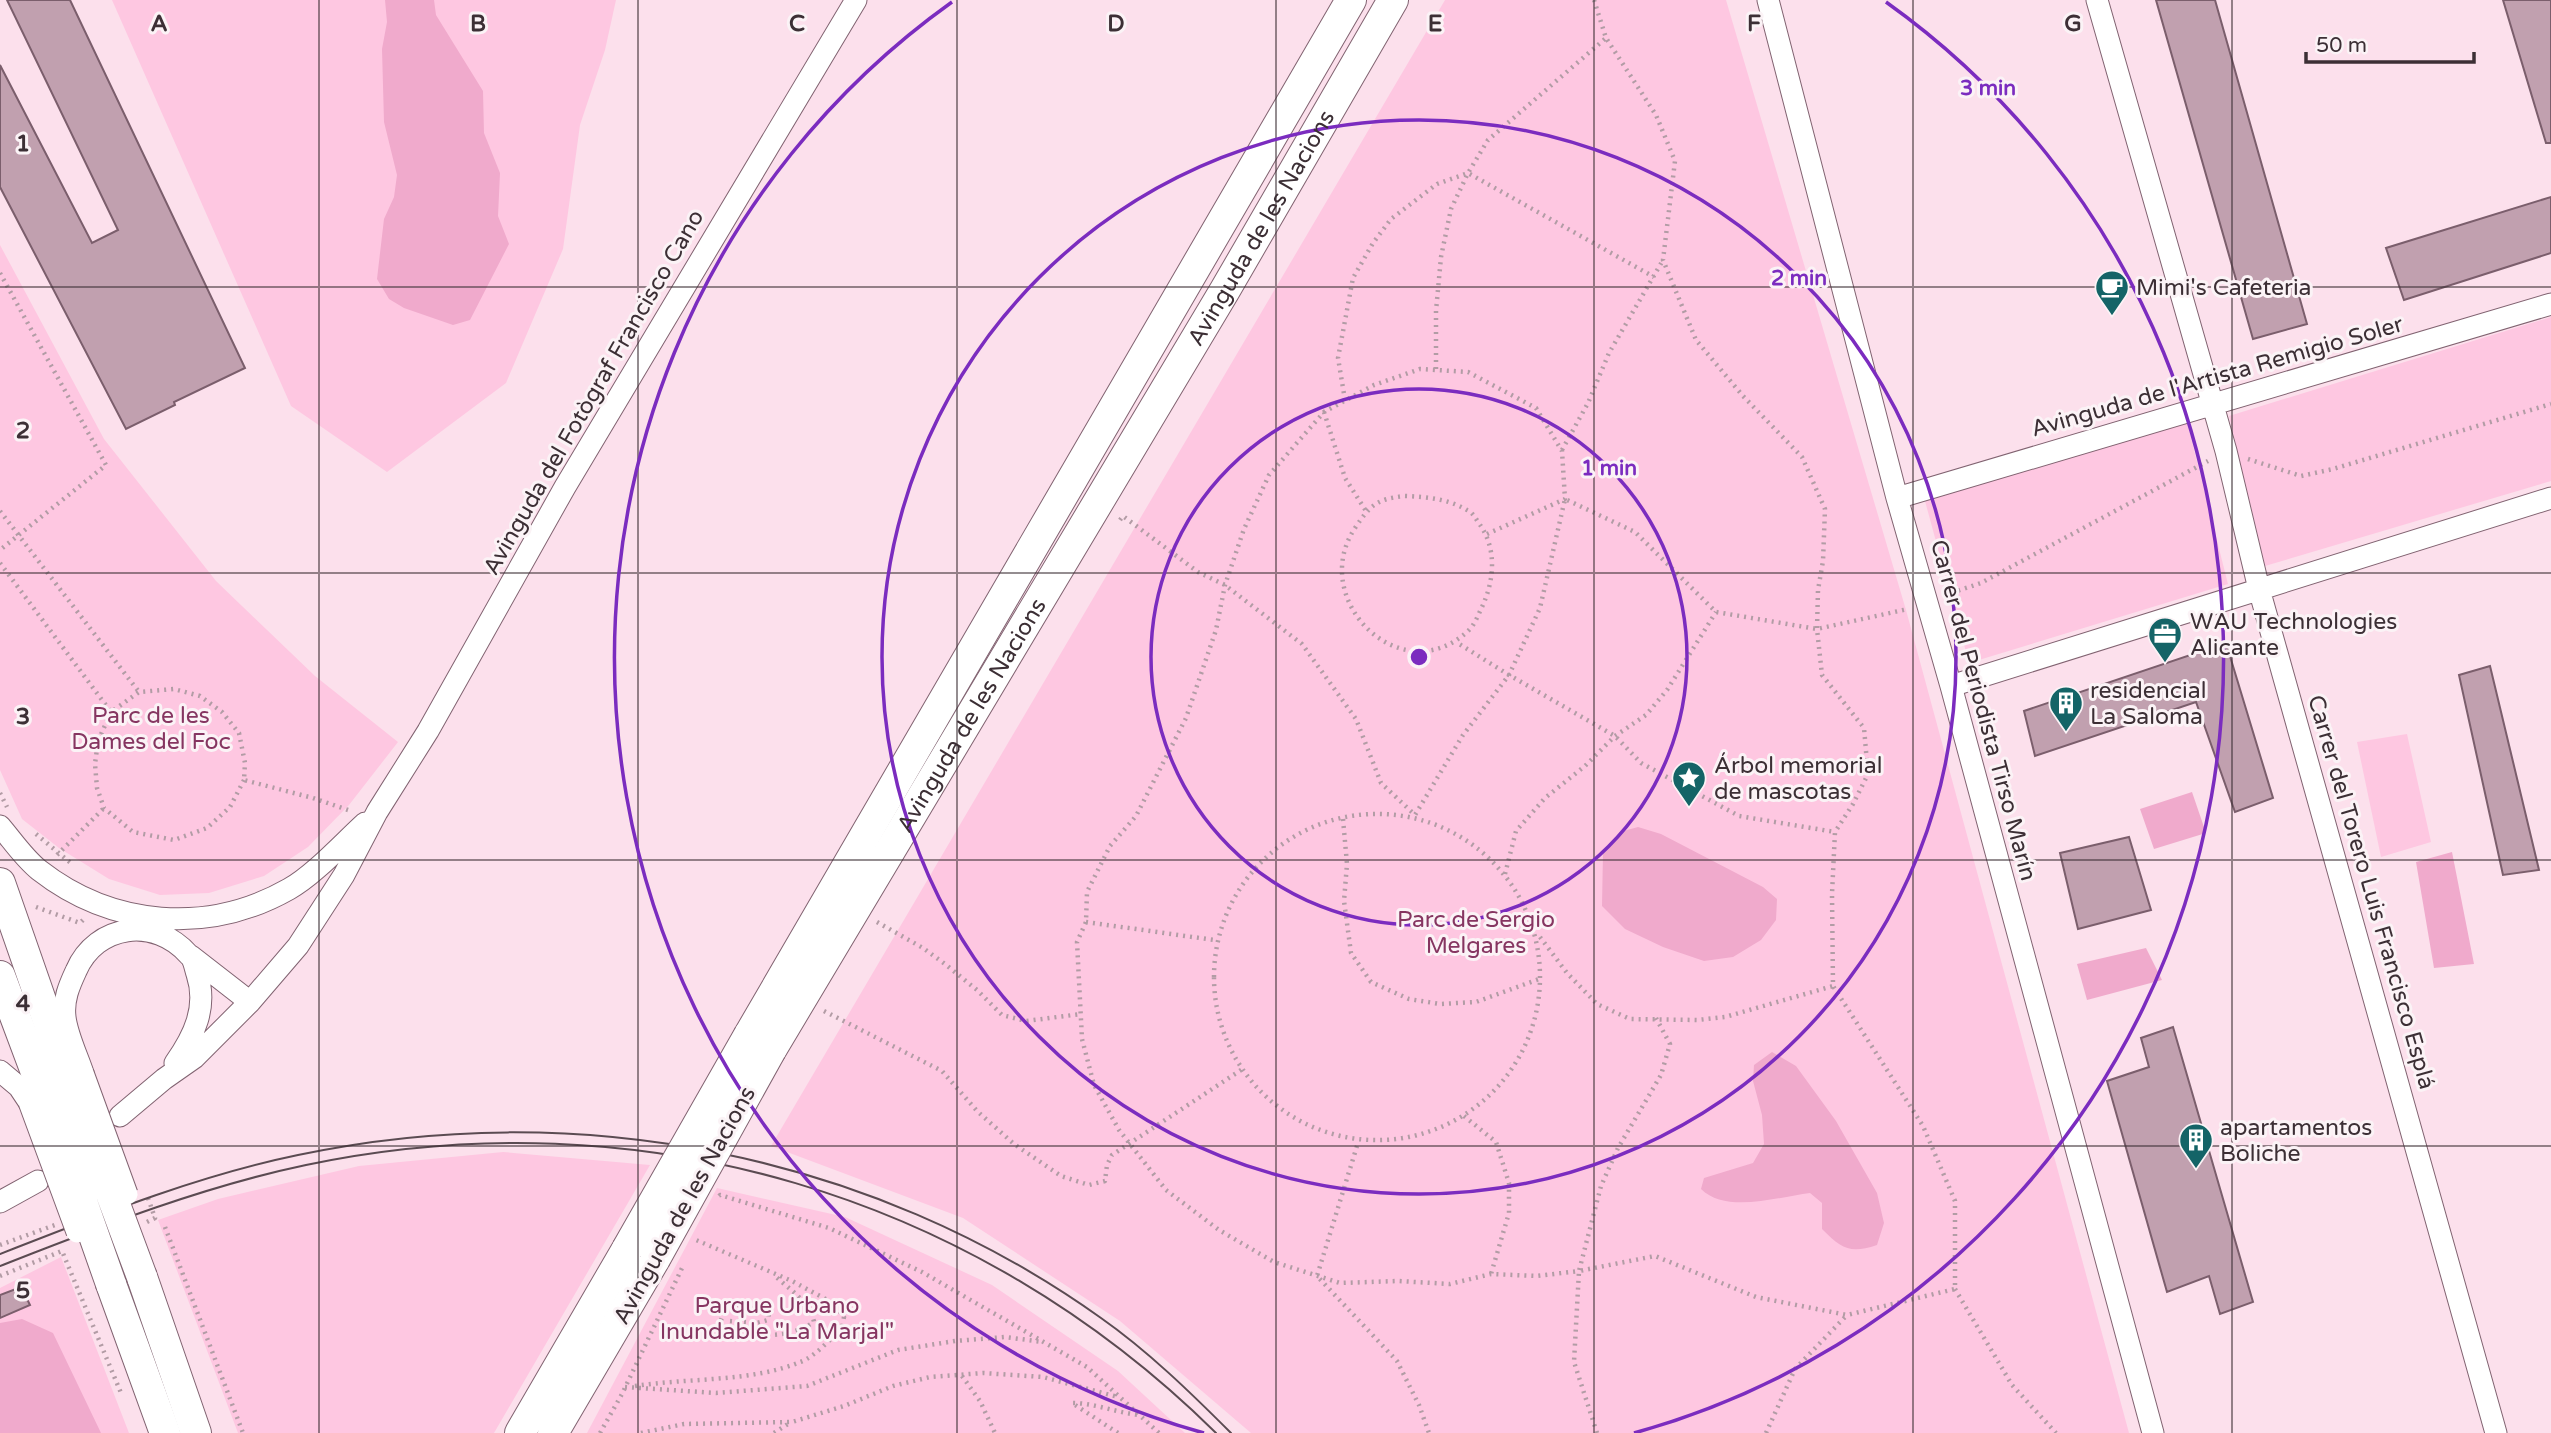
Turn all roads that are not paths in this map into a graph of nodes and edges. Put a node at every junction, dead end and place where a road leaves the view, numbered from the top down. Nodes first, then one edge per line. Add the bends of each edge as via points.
1 (856, 0) edge
2 (1351, 0) edge
3 (1393, 0) edge
4 (1768, 0) edge
5 (2097, 0) edge
6 (2551, 304) edge
7 (2211, 405) junction
8 (1897, 498) junction
9 (2551, 498) edge
10 (2259, 589) junction
11 (1951, 686) junction
12 (377, 812) junction
13 (4, 818) edge
14 (0, 883) edge
15 (191, 956) junction
16 (0, 976) edge
17 (250, 1002) junction
18 (760, 1043) junction
19 (0, 1071) edge
20 (164, 1079) junction
21 (56, 1086) junction
22 (120, 1116) dead end
23 (0, 1189) edge
24 (0, 1202) edge
25 (165, 1433) edge
26 (196, 1433) edge
27 (520, 1433) edge
28 (552, 1433) edge
29 (2153, 1433) edge
30 (2496, 1433) edge

1 - 12 street, Avinguda del Fotògraf Francisco Cano
2 - 18 street, Avinguda de les Nacions
3 - 18 street, Avinguda de les Nacions via 1218,302
4 - 8 street, Carrer del Periodista Tirso Marín
5 - 7 street, Carrer del Torero Luis Francisco Esplá
6 - 7 street, Avinguda de l'Artista Remigio Soler
7 - 8 street, Avinguda de l'Artista Remigio Soler
7 - 10 street, Carrer del Torero Luis Francisco Esplá
8 - 11 street, Carrer del Periodista Tirso Marín
9 - 10 street
10 - 11 street
10 - 30 street, Carrer del Torero Luis Francisco Esplá
11 - 29 street, Carrer del Periodista Tirso Marín
12 - 13 street, Avinguda del Fotògraf Francisco Cano via 290,889 229,915 180,919 116,911 73,892 37,869
12 - 17 street, Avinguda del Fotògraf Francisco Cano via 344,875 304,936
14 - 21 street
15 - 17 street
15 - 20 street, Avinguda del Fotògraf Francisco Cano via 201,987 200,1015 191,1040
15 - 21 street via 166,937 145,930 104,936 82,955 67,991
16 - 21 street
17 - 20 street, Avinguda del Fotògraf Francisco Cano via 194,1058
18 - 27 street, Avinguda de les Nacions, bridge via 627,1249
18 - 28 street, Avinguda de les Nacions, bridge via 655,1259
19 - 21 street via 19,1087
20 - 22 street, Avinguda del Fotògraf Francisco Cano
21 - 25 street, bridge via 111,1284
21 - 26 street, bridge via 142,1277
23 - 24 street via 38,1181

